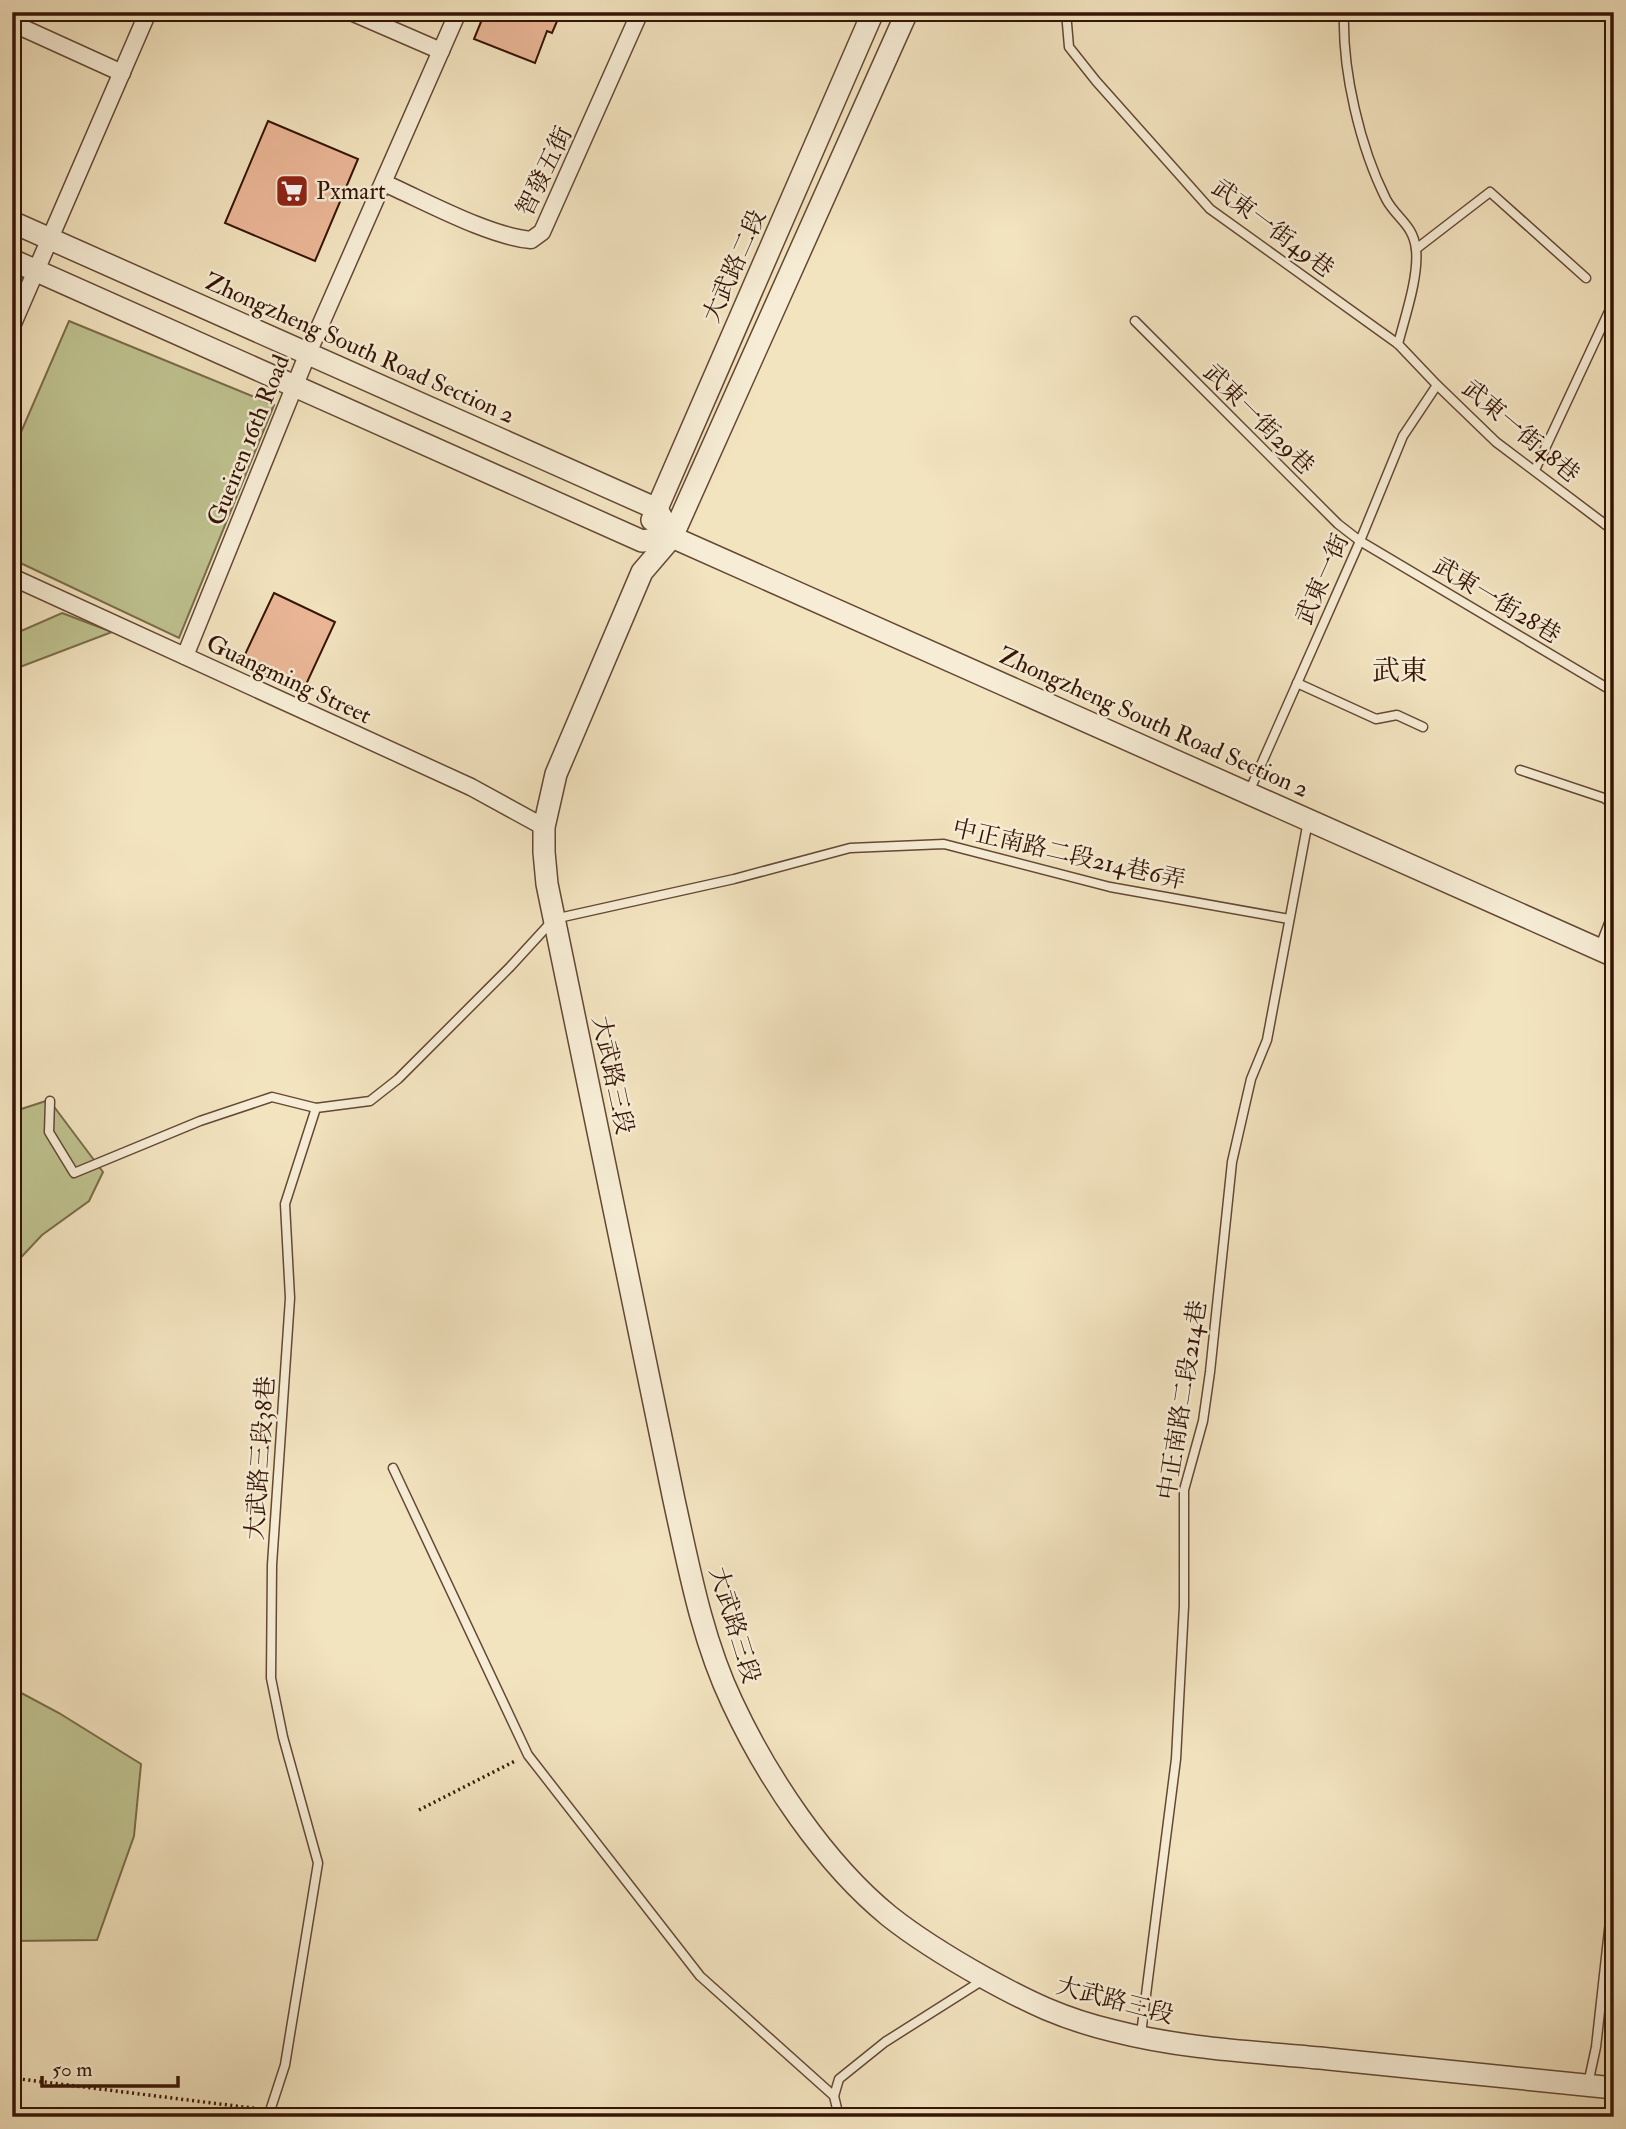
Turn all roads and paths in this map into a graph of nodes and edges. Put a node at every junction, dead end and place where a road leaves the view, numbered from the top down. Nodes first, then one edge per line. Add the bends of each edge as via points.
1 (148, 12) edge
2 (351, 12) edge
3 (458, 12) edge
4 (640, 12) edge
5 (873, 12) edge
6 (907, 12) edge
7 (1066, 12) edge
8 (1344, 12) edge
9 (12, 23) edge
10 (442, 51) junction
11 (122, 73) junction
12 (384, 183) junction
13 (12, 222) edge
14 (51, 239) junction
15 (1416, 249) junction
16 (12, 260) edge
17 (37, 270) junction
18 (1586, 278) dead end
19 (1613, 305) edge
20 (1135, 321) dead end
21 (12, 326) edge
22 (1398, 344) junction
23 (308, 353) junction
24 (1437, 385) junction
25 (295, 386) junction
26 (1535, 470) junction
27 (1614, 506) edge
28 (657, 509) junction
29 (1606, 525) junction
30 (1614, 531) edge
31 (672, 537) junction
32 (642, 541) junction
33 (1360, 541) junction
34 (642, 572) junction
35 (12, 577) edge
36 (185, 656) junction
37 (1297, 683) junction
38 (1614, 692) edge
39 (1423, 727) dead end
40 (1520, 770) dead end
41 (1249, 792) junction
42 (1614, 805) edge
43 (1308, 819) junction
44 (544, 827) junction
45 (1614, 910) edge
46 (554, 919) junction
47 (1289, 919) junction
48 (1606, 952) edge
49 (50, 1101) dead end
50 (316, 1108) junction
51 (393, 1468) dead end
52 (528, 1755) junction
53 (419, 1810) dead end
54 (1614, 1885) edge
55 (985, 1978) junction
56 (1141, 2037) junction
57 (12, 2078) edge
58 (1588, 2085) junction
59 (1614, 2088) edge
60 (834, 2096) junction
61 (268, 2113) edge
62 (839, 2117) edge

1 - 11 street
2 - 10 street
3 - 10 street, Gueiren 16th Road
4 - 12 street, 智發五街 via 542,232 531,240 514,239
5 - 28 street, 大武路二段
6 - 31 street
7 - 22 lane, 武東一街49巷 via 1069,47 1210,209
8 - 15 lane via 1353,100 1366,150 1387,202 1410,228
9 - 11 street
10 - 12 street, Gueiren 16th Road
11 - 14 street
12 - 23 street, Gueiren 16th Road
13 - 14 street, Zhongzheng South Road Section 2
14 - 17 street
14 - 23 street, Zhongzheng South Road Section 2
15 - 18 lane via 1490,192
15 - 22 lane via 1411,295
16 - 17 street
17 - 21 street
17 - 25 street
19 - 26 lane
20 - 33 lane, 武東一街29巷
22 - 24 lane, 武東一街49巷
23 - 25 street, Gueiren 16th Road
23 - 28 street, Zhongzheng South Road Section 2
24 - 26 lane, 武東一街48巷 via 1496,442
24 - 33 lane, 武東一街 via 1403,436
25 - 32 street
25 - 36 street, Gueiren 16th Road
26 - 29 lane, 武東一街48巷
27 - 29 lane
28 - 31 street
28 - 32 street, 大武路二段
29 - 30 lane, 武東一街48巷
31 - 32 street
31 - 34 street, 大武路三段
31 - 41 street, Zhongzheng South Road Section 2
32 - 34 street, 大武路三段
33 - 37 lane, 武東一街
33 - 38 lane, 武東一街28巷
34 - 44 street, 大武路三段 via 561,762
35 - 36 street, Guangming Street
36 - 44 street, Guangming Street via 471,787
37 - 39 lane via 1376,719 1397,715
37 - 41 lane, 武東一街
40 - 42 lane
41 - 43 street, Zhongzheng South Road Section 2
43 - 47 lane, 中正南路二段214巷
43 - 48 street, Zhongzheng South Road Section 2
44 - 46 street, 大武路三段
45 - 48 lane
46 - 47 lane, 中正南路二段214巷6弄 via 850,848 944,844 1110,887
46 - 50 lane via 398,1079 370,1101
46 - 55 street, 大武路三段 via 674,1500 704,1625 731,1700 798,1816 853,1880 889,1916
47 - 56 lane, 中正南路二段214巷 via 1267,1040 1251,1079 1232,1162 1203,1421 1184,1490 1176,1759
49 - 50 lane via 49,1132 74,1172 272,1097
50 - 61 lane, 大武路三段38巷 via 285,1204 290,1298 272,1565 271,1678 318,1863 285,2065
51 - 52 lane
52 - 53 path
52 - 60 lane via 700,1976
54 - 58 lane
55 - 56 street, 大武路三段 via 1049,2011
55 - 60 lane via 885,2042 839,2079
56 - 58 street, 大武路三段
57 - 61 path
58 - 59 street, 大武路三段
60 - 62 lane

